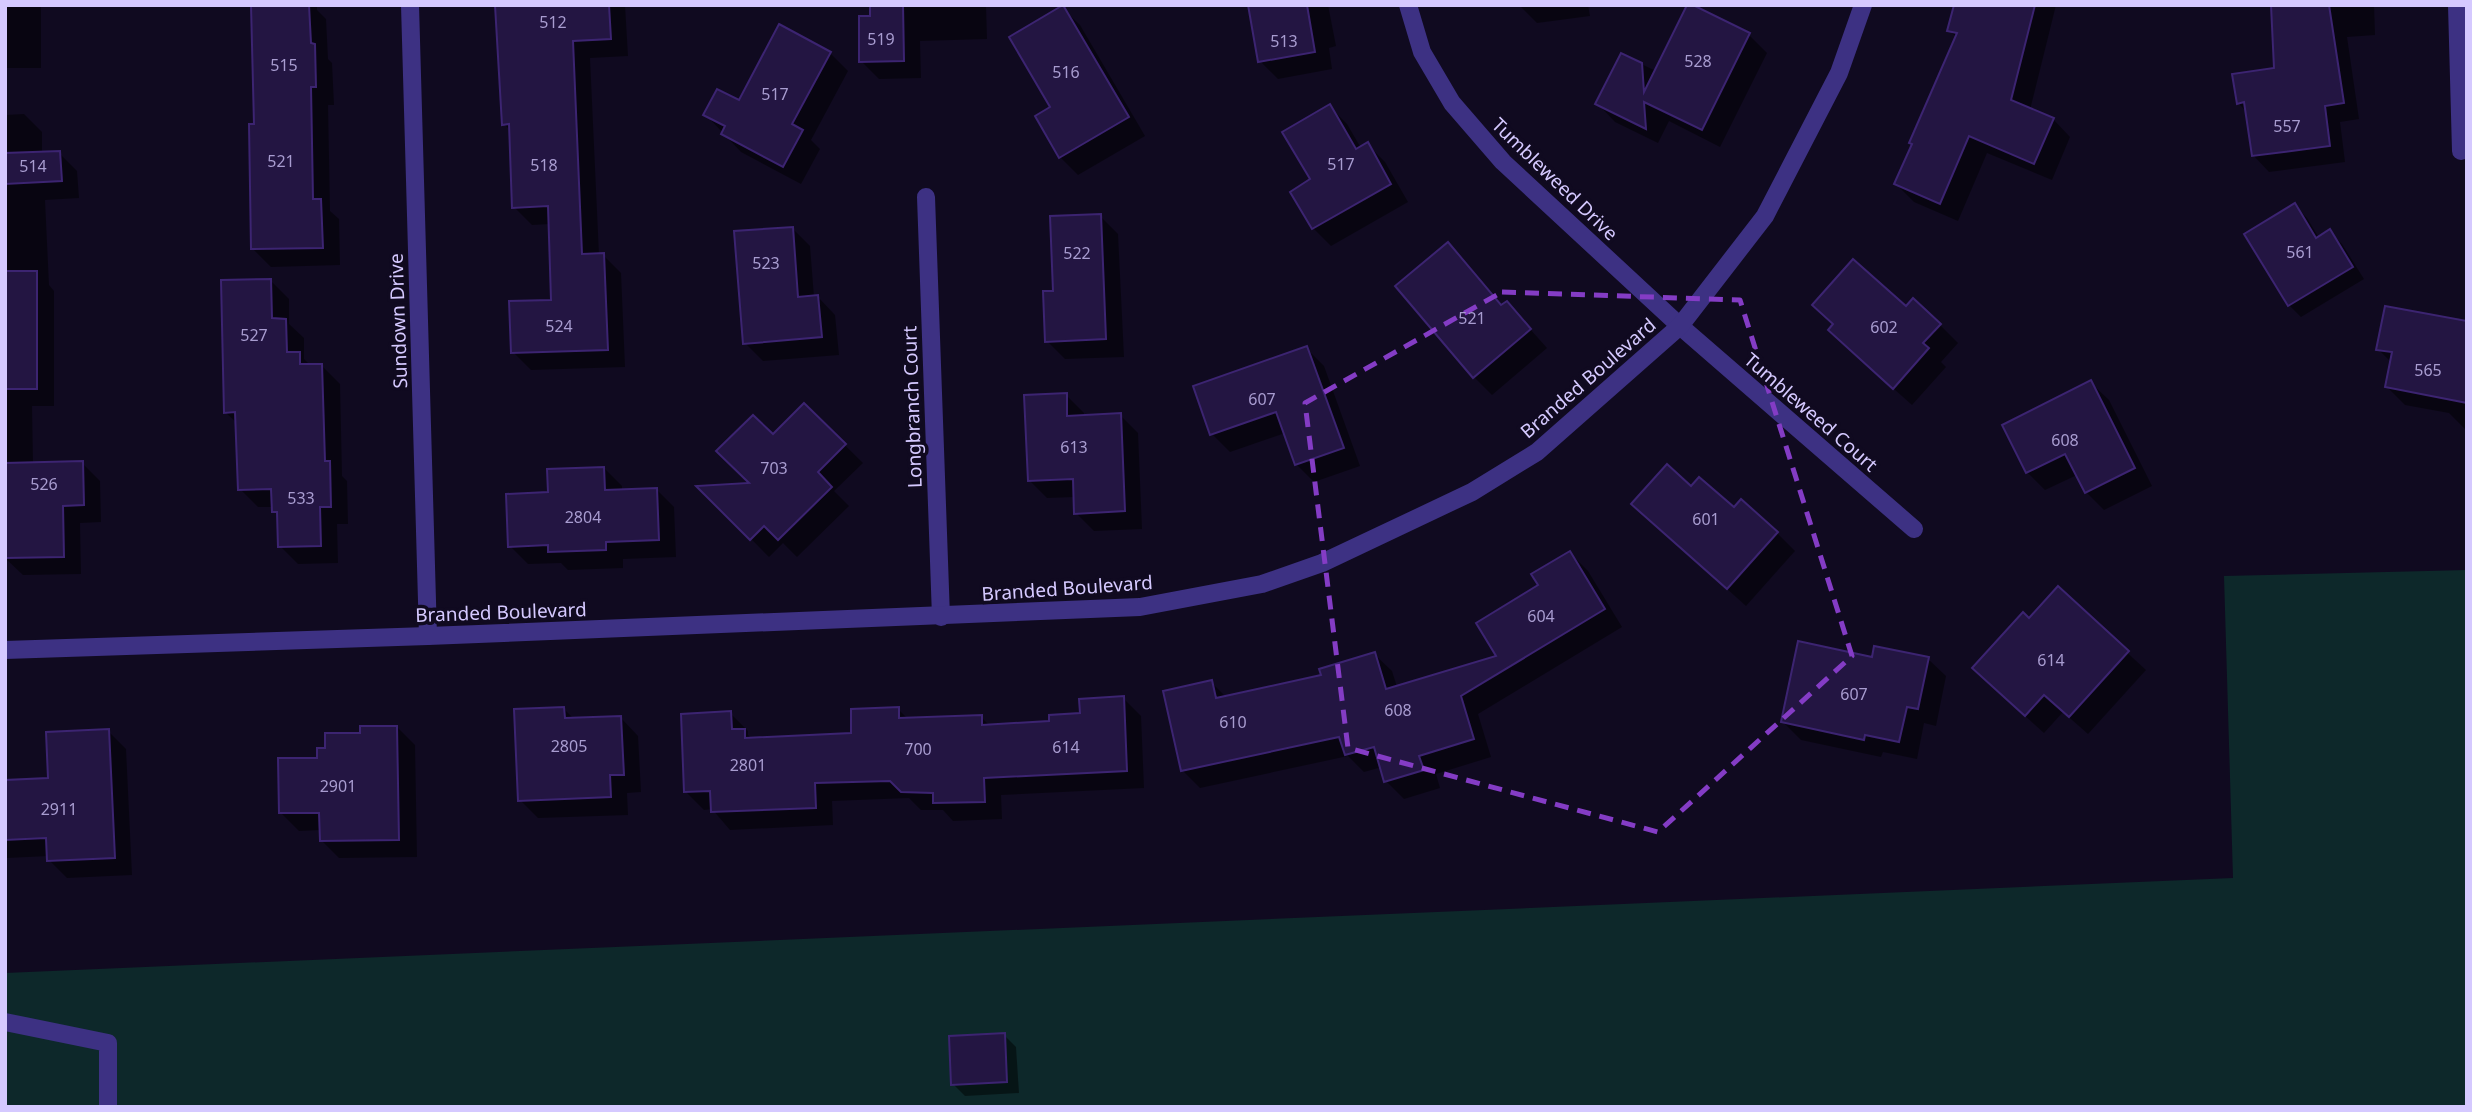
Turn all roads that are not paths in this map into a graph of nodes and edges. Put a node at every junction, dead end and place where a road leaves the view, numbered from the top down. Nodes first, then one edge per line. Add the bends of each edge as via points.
1 (410, 5) edge
2 (1408, 5) edge
3 (1863, 5) edge
4 (2457, 5) edge
5 (2462, 151) dead end
6 (926, 197) dead end
7 (1680, 326) junction
8 (1914, 529) dead end
9 (941, 617) junction
10 (428, 636) junction
11 (5, 650) edge
12 (5, 1022) edge
13 (108, 1107) edge

1 - 10 street, Sundown Drive
2 - 7 street, Tumbleweed Drive via 1422,52 1452,103 1503,162
3 - 7 street, Branded Boulevard via 1839,74 1765,216
4 - 5 street
6 - 9 street, Longbranch Court
7 - 8 street, Tumbleweed Court
7 - 9 street, Branded Boulevard via 1537,452 1472,492 1322,563 1262,584 1140,607
9 - 10 street, Branded Boulevard
10 - 11 street, Branded Boulevard
12 - 13 street via 108,1043

